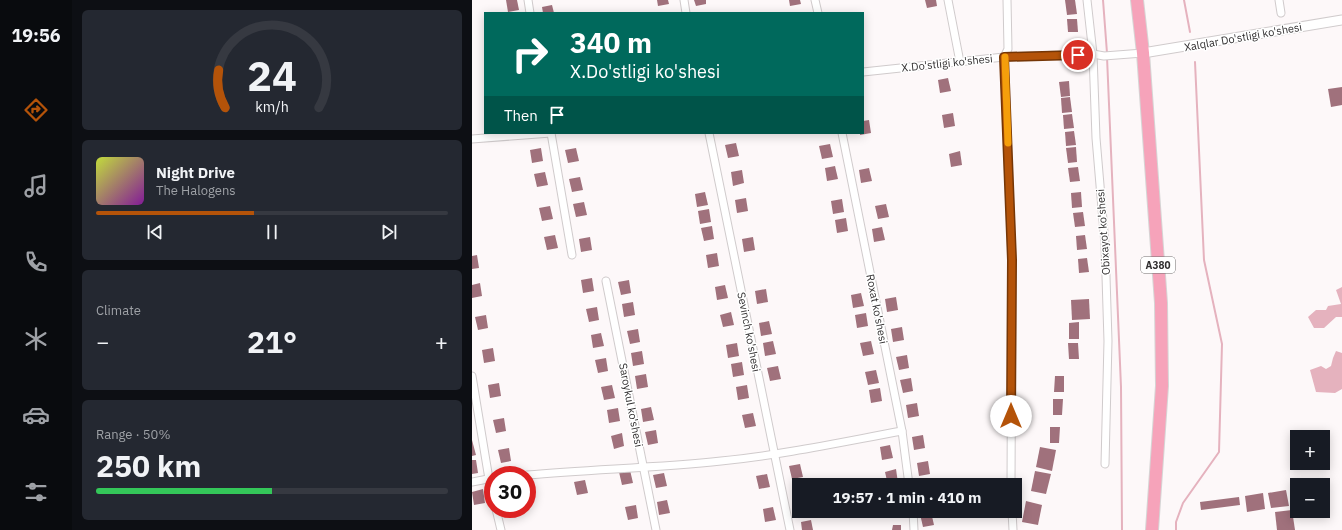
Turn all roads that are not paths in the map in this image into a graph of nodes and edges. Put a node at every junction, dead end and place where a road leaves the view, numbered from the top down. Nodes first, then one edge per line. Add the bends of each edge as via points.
1 (528, 0) edge
2 (684, 0) edge
3 (815, 0) edge
4 (948, 0) edge
5 (1007, 0) edge
6 (1087, 0) edge
7 (1137, 0) edge
8 (1279, 0) edge
9 (530, 12) edge
10 (686, 12) edge
11 (818, 12) edge
12 (1281, 13) dead end
13 (1342, 20) edge
14 (1143, 53) junction
15 (1093, 54) junction
16 (1004, 57) junction
17 (960, 62) junction
18 (864, 72) edge
19 (538, 134) edge
20 (551, 134) edge
21 (709, 134) edge
22 (842, 134) edge
23 (472, 139) edge
24 (572, 255) dead end
25 (606, 281) dead end
26 (472, 376) edge
27 (902, 431) junction
28 (774, 454) junction
29 (1105, 464) dead end
30 (489, 466) edge
31 (643, 468) junction
32 (536, 474) edge
33 (908, 478) edge
34 (1012, 478) edge
35 (484, 480) edge
36 (472, 482) edge
37 (498, 518) edge
38 (913, 518) edge
39 (1012, 518) edge
40 (501, 530) edge
41 (656, 530) edge
42 (790, 530) edge
43 (914, 530) edge
44 (1013, 530) edge
45 (1152, 530) edge

1 - 9 street
2 - 10 street
3 - 11 street
4 - 17 street
5 - 16 street via 1008,49
6 - 15 street, Obixayot ko'shesi
7 - 14 highway, A380
8 - 12 street
13 - 14 street, Xalqlar Do'stligi ko'shesi
14 - 15 street, X.Do'stligi ko'shesi via 1104,56
14 - 45 highway, A380 via 1161,303 1162,356 1162,401
15 - 16 street, X.Do'stligi ko'shesi
15 - 29 street, Obixayot ko'shesi via 1108,341
16 - 17 street, X.Do'stligi ko'shesi
16 - 34 street via 1012,260
17 - 18 street, X.Do'stligi ko'shesi
19 - 23 street
20 - 24 street
21 - 28 street, Sevinch ko'shesi
22 - 27 street, Roxat ko'shesi
25 - 31 street, Saroykul ko'shesi
26 - 30 street
27 - 28 street
27 - 33 street, Roxat ko'shesi
28 - 31 street
28 - 42 street, Sevinch ko'shesi
31 - 32 street
31 - 41 street, Saroykul ko'shesi
35 - 36 street
37 - 40 street
38 - 43 street
39 - 44 street

